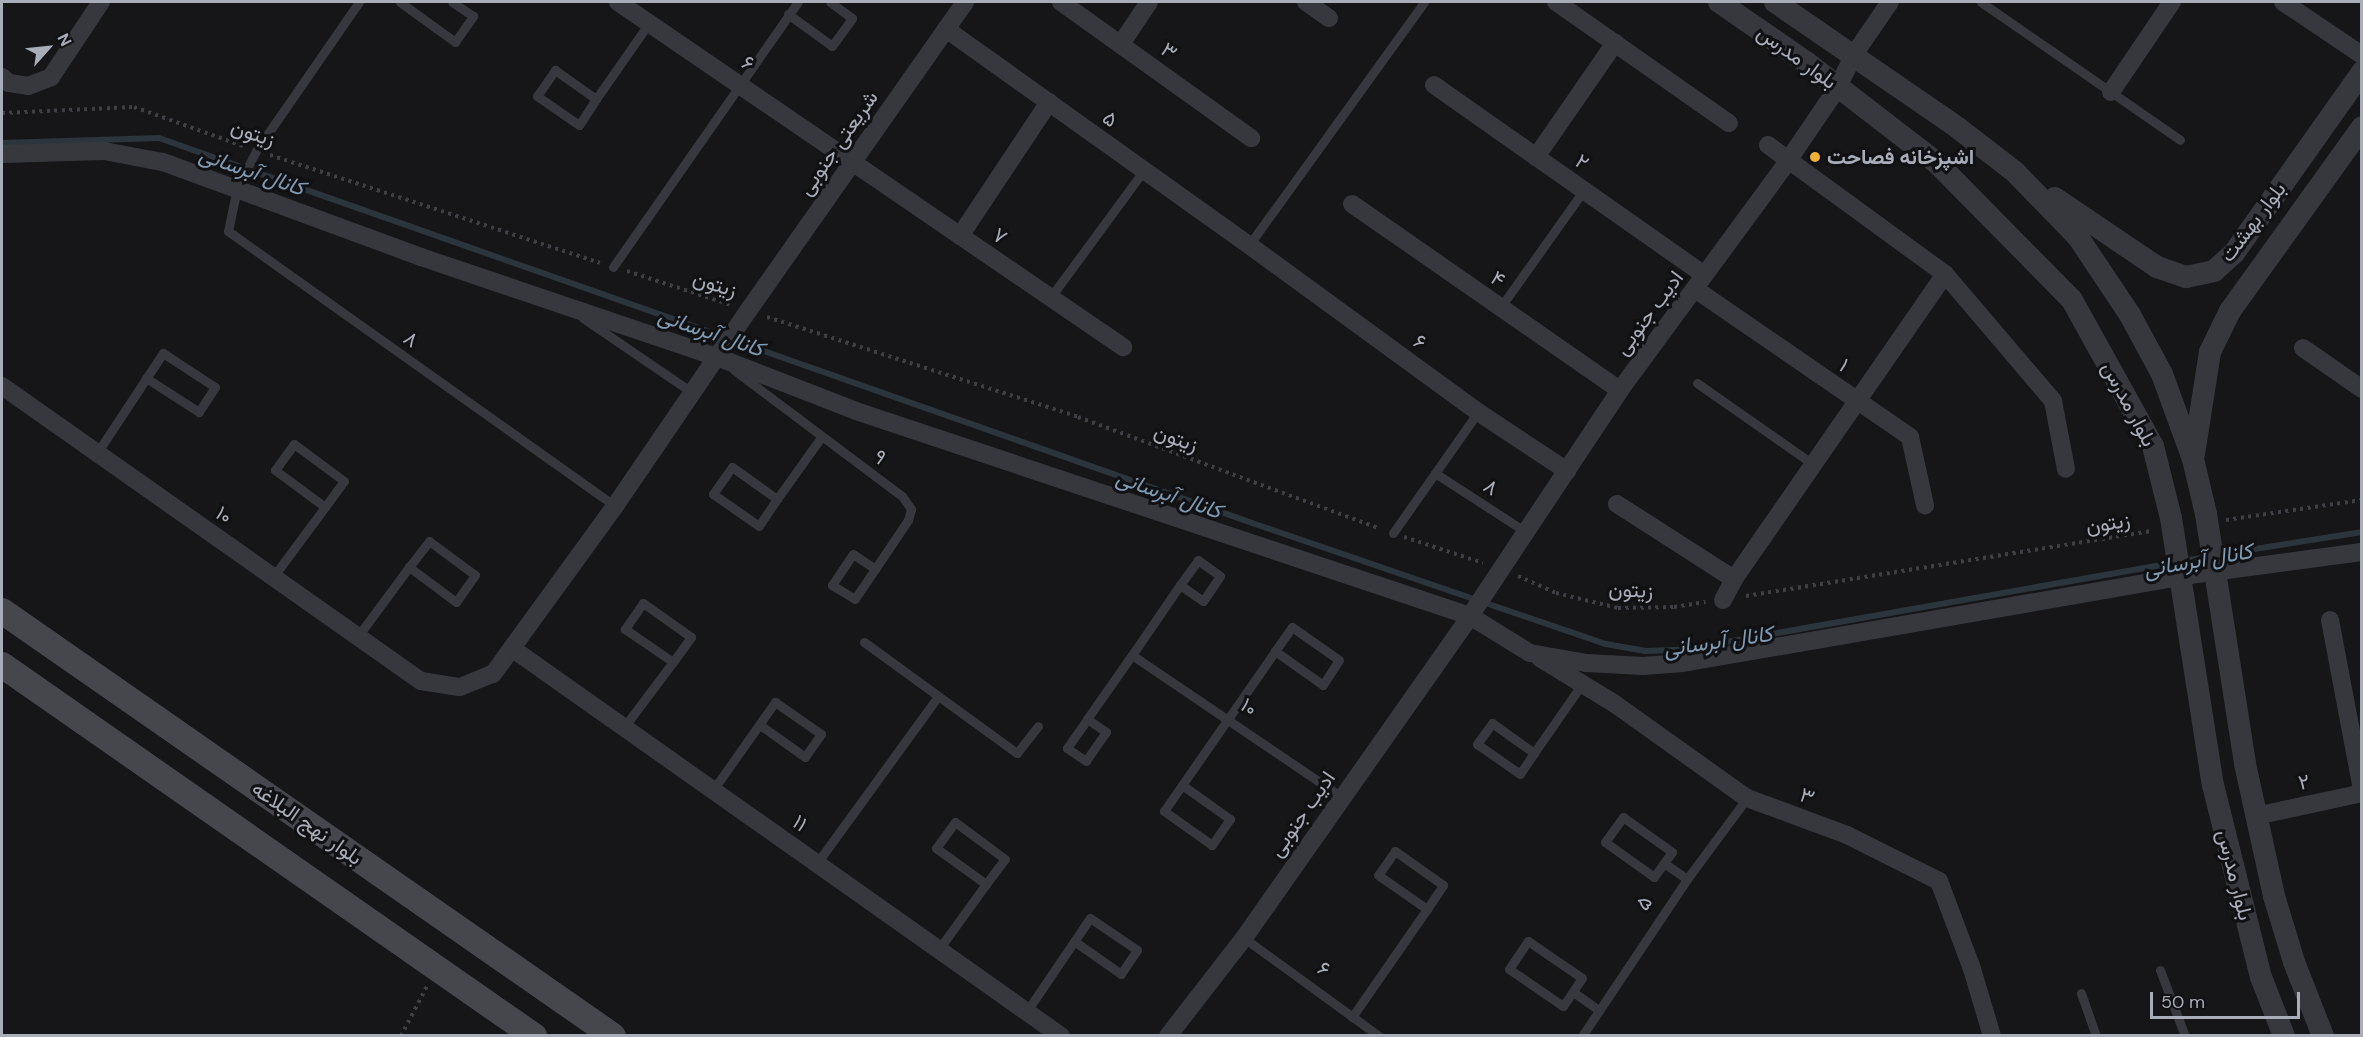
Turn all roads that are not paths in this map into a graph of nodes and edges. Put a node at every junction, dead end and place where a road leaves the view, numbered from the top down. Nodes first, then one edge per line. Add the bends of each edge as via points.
1 (101, 2) edge
2 (359, 2) edge
3 (400, 2) edge
4 (452, 2) edge
5 (618, 2) edge
6 (798, 2) edge
7 (830, 2) edge
8 (965, 2) edge
9 (1061, 2) edge
10 (1149, 2) edge
11 (1306, 2) edge
12 (1424, 2) edge
13 (1556, 2) edge
14 (1719, 2) edge
15 (1774, 2) edge
16 (1890, 2) edge
17 (1981, 2) edge
18 (2172, 2) edge
19 (2283, 2) edge
20 (788, 14) junction
21 (1329, 18) dead end
22 (649, 23) junction
23 (946, 29) junction
24 (1615, 43) junction
25 (1121, 45) junction
26 (1853, 56) junction
27 (2361, 56) edge
28 (2361, 72) edge
29 (2, 77) edge
30 (739, 85) junction
31 (1434, 85) dead end
32 (1838, 87) junction
33 (2111, 92) junction
34 (596, 99) junction
35 (1049, 102) junction
36 (1729, 123) dead end
37 (2361, 127) edge
38 (1251, 138) dead end
39 (2180, 140) dead end
40 (1768, 145) dead end
41 (2, 154) edge
42 (1536, 157) junction
43 (852, 162) junction
44 (1144, 170) junction
45 (2015, 172) junction
46 (239, 185) junction
47 (1584, 190) junction
48 (1352, 204) dead end
49 (960, 236) junction
50 (1249, 245) junction
51 (2234, 253) junction
52 (613, 267) road end
53 (2258, 272) junction
54 (1946, 274) junction
55 (1700, 282) junction
56 (1050, 298) junction
57 (568, 308) junction
58 (1500, 308) junction
59 (1123, 347) dead end
60 (2303, 348) dead end
61 (717, 357) junction
62 (146, 378) junction
63 (1697, 383) dead end
64 (2, 386) edge
65 (2361, 389) edge
66 (1620, 390) junction
67 (693, 393) junction
68 (1858, 402) junction
69 (1478, 412) junction
70 (822, 436) junction
71 (97, 453) junction
72 (2193, 459) junction
73 (1814, 465) junction
74 (2066, 468) dead end
75 (1567, 471) junction
76 (1435, 473) junction
77 (777, 499) junction
78 (1617, 504) dead end
79 (1925, 505) dead end
80 (615, 506) junction
81 (325, 507) junction
82 (1526, 532) junction
83 (1393, 533) road end
84 (2361, 552) edge
85 (409, 567) junction
86 (875, 569) junction
87 (273, 577) junction
88 (1734, 579) junction
89 (1180, 585) junction
90 (1723, 600) road end
91 (2, 611) edge
92 (1470, 616) junction
93 (2330, 621) dead end
94 (358, 636) junction
95 (864, 642) dead end
96 (513, 649) junction
97 (1275, 651) junction
98 (1530, 653) junction
99 (1132, 655) junction
100 (673, 662) junction
101 (2, 665) edge
102 (422, 681) joint
103 (1582, 684) junction
104 (937, 698) junction
105 (1088, 719) junction
106 (1228, 720) junction
107 (760, 725) junction
108 (1038, 726) dead end
109 (624, 727) junction
110 (1534, 753) junction
111 (1182, 785) junction
112 (712, 790) junction
113 (2361, 791) edge
114 (1342, 797) junction
115 (1747, 798) junction
116 (2256, 816) junction
117 (1664, 862) junction
118 (817, 863) junction
119 (1687, 879) junction
120 (986, 884) junction
121 (1427, 909) junction
122 (1244, 938) junction
123 (1074, 941) junction
124 (939, 949) junction
125 (2160, 970) dead end
126 (1573, 992) junction
127 (2081, 993) dead end
128 (1599, 1010) junction
129 (1027, 1011) junction
130 (1352, 1017) junction
131 (534, 1035) edge
132 (614, 1035) edge
133 (1061, 1035) edge
134 (1168, 1035) edge
135 (1379, 1035) edge
136 (1582, 1035) edge
137 (1992, 1035) edge
138 (2096, 1035) edge
139 (2185, 1035) edge
140 (2284, 1035) edge
141 (2323, 1035) edge

1 - 29 street via 51,77 28,86 9,83
2 - 46 lane via 256,151
3 - 4 lane via 455,42 473,16
5 - 22 street, ۶
6 - 20 lane
7 - 20 lane via 852,18 832,46
8 - 23 street, شریعتی جنوبی
9 - 25 street, ۳
10 - 25 street
11 - 21 street
12 - 50 lane
13 - 24 street
14 - 32 street, بلوار مدرس
15 - 26 street, بلوار مدرس
16 - 26 street
17 - 33 lane
18 - 33 street
19 - 27 street
20 - 30 lane
22 - 30 street, ۶
22 - 34 lane
23 - 35 street, ۵
23 - 43 street, شریعتی جنوبی
24 - 36 street
24 - 42 street
25 - 38 street, ۳
26 - 32 street, ادیب جنوبی
26 - 45 street, بلوار مدرس
28 - 51 street, بلوار بهشت
30 - 43 street, ۶
30 - 52 lane
31 - 42 street, ۲
32 - 55 street, ادیب جنوبی
32 - 140 street, بلوار مدرس via 1937,163 2072,300 2154,446 2164,524 2183,591 2215,796 2261,977
33 - 39 lane
34 - 34 lane via 555,70 537,96 579,125
35 - 44 street, ۵
35 - 49 street
37 - 53 street, بلوار بهشت
40 - 54 street
41 - 46 street, ۳ via 104,151 162,162
42 - 47 street, ۲
43 - 49 street, ۷
43 - 61 street, شریعتی جنوبی
44 - 50 street, ۵
44 - 56 lane
45 - 51 street, بلوار بهشت via 2157,267 2186,276 2214,272
45 - 72 street, بلوار مدرس via 2078,237 2130,315 2162,374
46 - 57 street, ۳ via 422,257
46 - 80 lane, ۸ via 228,231
47 - 55 street, ۲
47 - 58 lane
48 - 58 street, ۴
49 - 56 street, ۷
50 - 69 street, ۶
51 - 53 street via 2231,262 2241,276 2250,277
53 - 72 street, بلوار بهشت via 2230,311 2210,352
54 - 68 street
54 - 74 street via 2053,401
55 - 66 street, ادیب جنوبی
55 - 68 street, ۱
56 - 59 street, ۷
57 - 61 street, ۳
57 - 67 lane
58 - 66 street, ۴
60 - 65 street
61 - 67 street, شریعتی جنوبی
61 - 70 lane, ۹
61 - 92 street, ۳ via 856,411
62 - 62 lane via 163,353 215,387 198,412
62 - 71 lane
63 - 73 lane
64 - 71 street, ۱۰
66 - 75 street, ادیب جنوبی
67 - 80 street, شریعتی جنوبی
68 - 73 street
68 - 79 street, ۱ via 1910,437
69 - 75 street, ۶
69 - 76 lane
70 - 77 lane
70 - 86 lane, ۹ via 903,496 911,509 908,520
71 - 87 street, ۱۰
72 - 116 street, بلوار مدرس via 2210,518 2217,585
73 - 88 street
75 - 82 street, ادیب جنوبی
76 - 82 lane, ۸
76 - 83 lane
77 - 77 lane via 732,467 713,494 759,526
78 - 88 street
80 - 96 street, شریعتی جنوبی
81 - 81 lane via 344,481 294,444 275,470
81 - 87 lane
82 - 92 street, ادیب جنوبی
84 - 98 street via 2197,573 1683,663 1587,663
85 - 85 lane via 429,541 475,575 456,602
85 - 94 lane
86 - 86 lane, ۹ via 855,598 832,585 853,554
87 - 94 street, ۱۰
88 - 90 street
89 - 89 lane via 1203,601 1220,576 1198,560
89 - 99 lane
91 - 132 main road, بلوار نهج البلاغه
92 - 98 street, ۳
92 - 114 street, ادیب جنوبی
93 - 113 street
94 - 102 street, ۱۰
95 - 104 lane
96 - 102 street, شریعتی جنوبی via 493,674 460,687
96 - 109 street, ۱۱
97 - 97 lane via 1323,685 1340,660 1292,627
97 - 106 lane
98 - 103 street, ۳
99 - 105 lane
99 - 106 lane, ۱۰
100 - 100 lane via 691,637 643,603 625,629
100 - 109 lane
101 - 131 main road, بلوار نهج البلاغه
103 - 110 lane
103 - 115 street, ۳
104 - 108 lane via 1017,753
104 - 118 lane
105 - 105 lane via 1067,748 1086,761 1106,732
106 - 111 lane
106 - 114 lane, ۱۰
107 - 107 lane via 775,702 821,734 805,757
107 - 112 lane
109 - 112 street, ۱۱
110 - 110 lane via 1492,723 1477,744 1520,774
111 - 111 lane via 1230,819 1212,845 1164,811
112 - 118 street, ۱۱
113 - 116 street, ۲
114 - 122 street, ادیب جنوبی
115 - 119 lane, ۵
115 - 137 street, ۳ via 1847,835 1939,881
116 - 141 street, بلوار مدرس via 2294,962
117 - 117 lane via 1671,852 1623,817 1605,842 1653,877
117 - 119 lane
118 - 124 street, ۱۱
119 - 128 lane, ۵
120 - 120 lane via 1005,859 955,822 936,848
120 - 124 lane
121 - 121 lane via 1443,885 1395,851 1378,874
121 - 130 lane
122 - 130 lane, ۶
122 - 134 street, ادیب جنوبی
123 - 123 lane via 1090,918 1137,950 1121,974
123 - 129 lane
124 - 129 street, ۱۱
125 - 139 lane
126 - 126 lane via 1563,1006 1509,969 1528,941 1582,978
126 - 128 lane
127 - 138 lane
128 - 136 lane, ۵
129 - 133 street, ۱۱
130 - 135 lane, ۶

